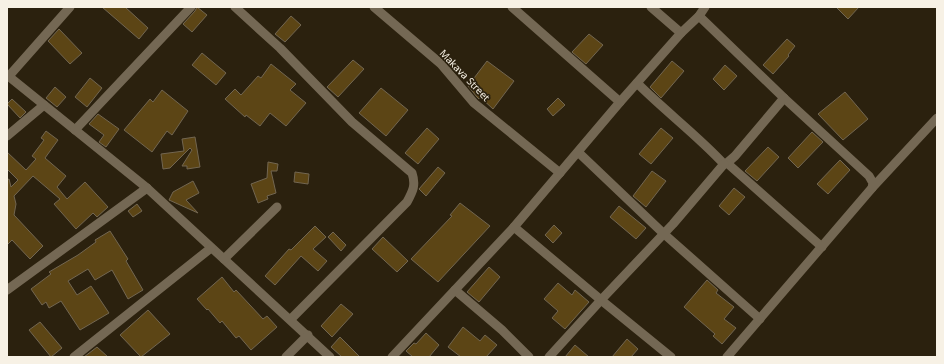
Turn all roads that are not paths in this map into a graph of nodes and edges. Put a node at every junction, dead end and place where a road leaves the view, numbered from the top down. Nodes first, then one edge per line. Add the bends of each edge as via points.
1 (70, 7) edge
2 (191, 7) edge
3 (235, 7) edge
4 (374, 7) edge
5 (512, 7) edge
6 (651, 7) edge
7 (705, 7) edge
8 (699, 16) junction
9 (681, 33) junction
10 (8, 76) edge
11 (637, 83) junction
12 (784, 98) junction
13 (620, 102) junction
14 (44, 105) junction
15 (937, 118) edge
16 (75, 130) junction
17 (7, 136) edge
18 (578, 152) junction
19 (726, 164) junction
20 (560, 173) junction
21 (147, 188) junction
22 (872, 188) junction
23 (277, 207) dead end
24 (514, 228) junction
25 (663, 233) junction
26 (822, 246) junction
27 (210, 248) junction
28 (224, 259) junction
29 (7, 290) edge
30 (455, 290) junction
31 (601, 300) junction
32 (291, 319) junction
33 (760, 319) junction
34 (308, 335) junction
35 (395, 354) edge
36 (74, 357) edge
37 (286, 357) edge
38 (330, 357) edge
39 (406, 357) edge
40 (529, 357) edge
41 (549, 357) edge
42 (671, 357) edge
43 (727, 357) edge

1 - 10 street
2 - 16 street
3 - 32 street via 280,48 352,122 412,173 414,179 414,190 407,202
4 - 20 street, Makava Street via 441,64 474,103
5 - 13 street
6 - 9 street
7 - 8 street
8 - 9 street
8 - 12 street
9 - 11 street
10 - 14 street
11 - 13 street
11 - 19 street
12 - 19 street
12 - 22 street via 868,176 873,183
13 - 18 street
14 - 16 street
14 - 17 street
15 - 22 street
16 - 21 street
18 - 20 street
18 - 25 street
19 - 25 street
19 - 26 street
20 - 24 street
21 - 27 street
21 - 29 street
22 - 26 street
23 - 28 street
24 - 30 street
24 - 31 street
25 - 31 street
25 - 33 street
26 - 33 street
27 - 28 street
27 - 36 street
28 - 32 street
30 - 35 street
30 - 40 street
31 - 41 street
31 - 42 street
32 - 34 street
33 - 43 street
34 - 37 street
34 - 38 street
35 - 39 street

